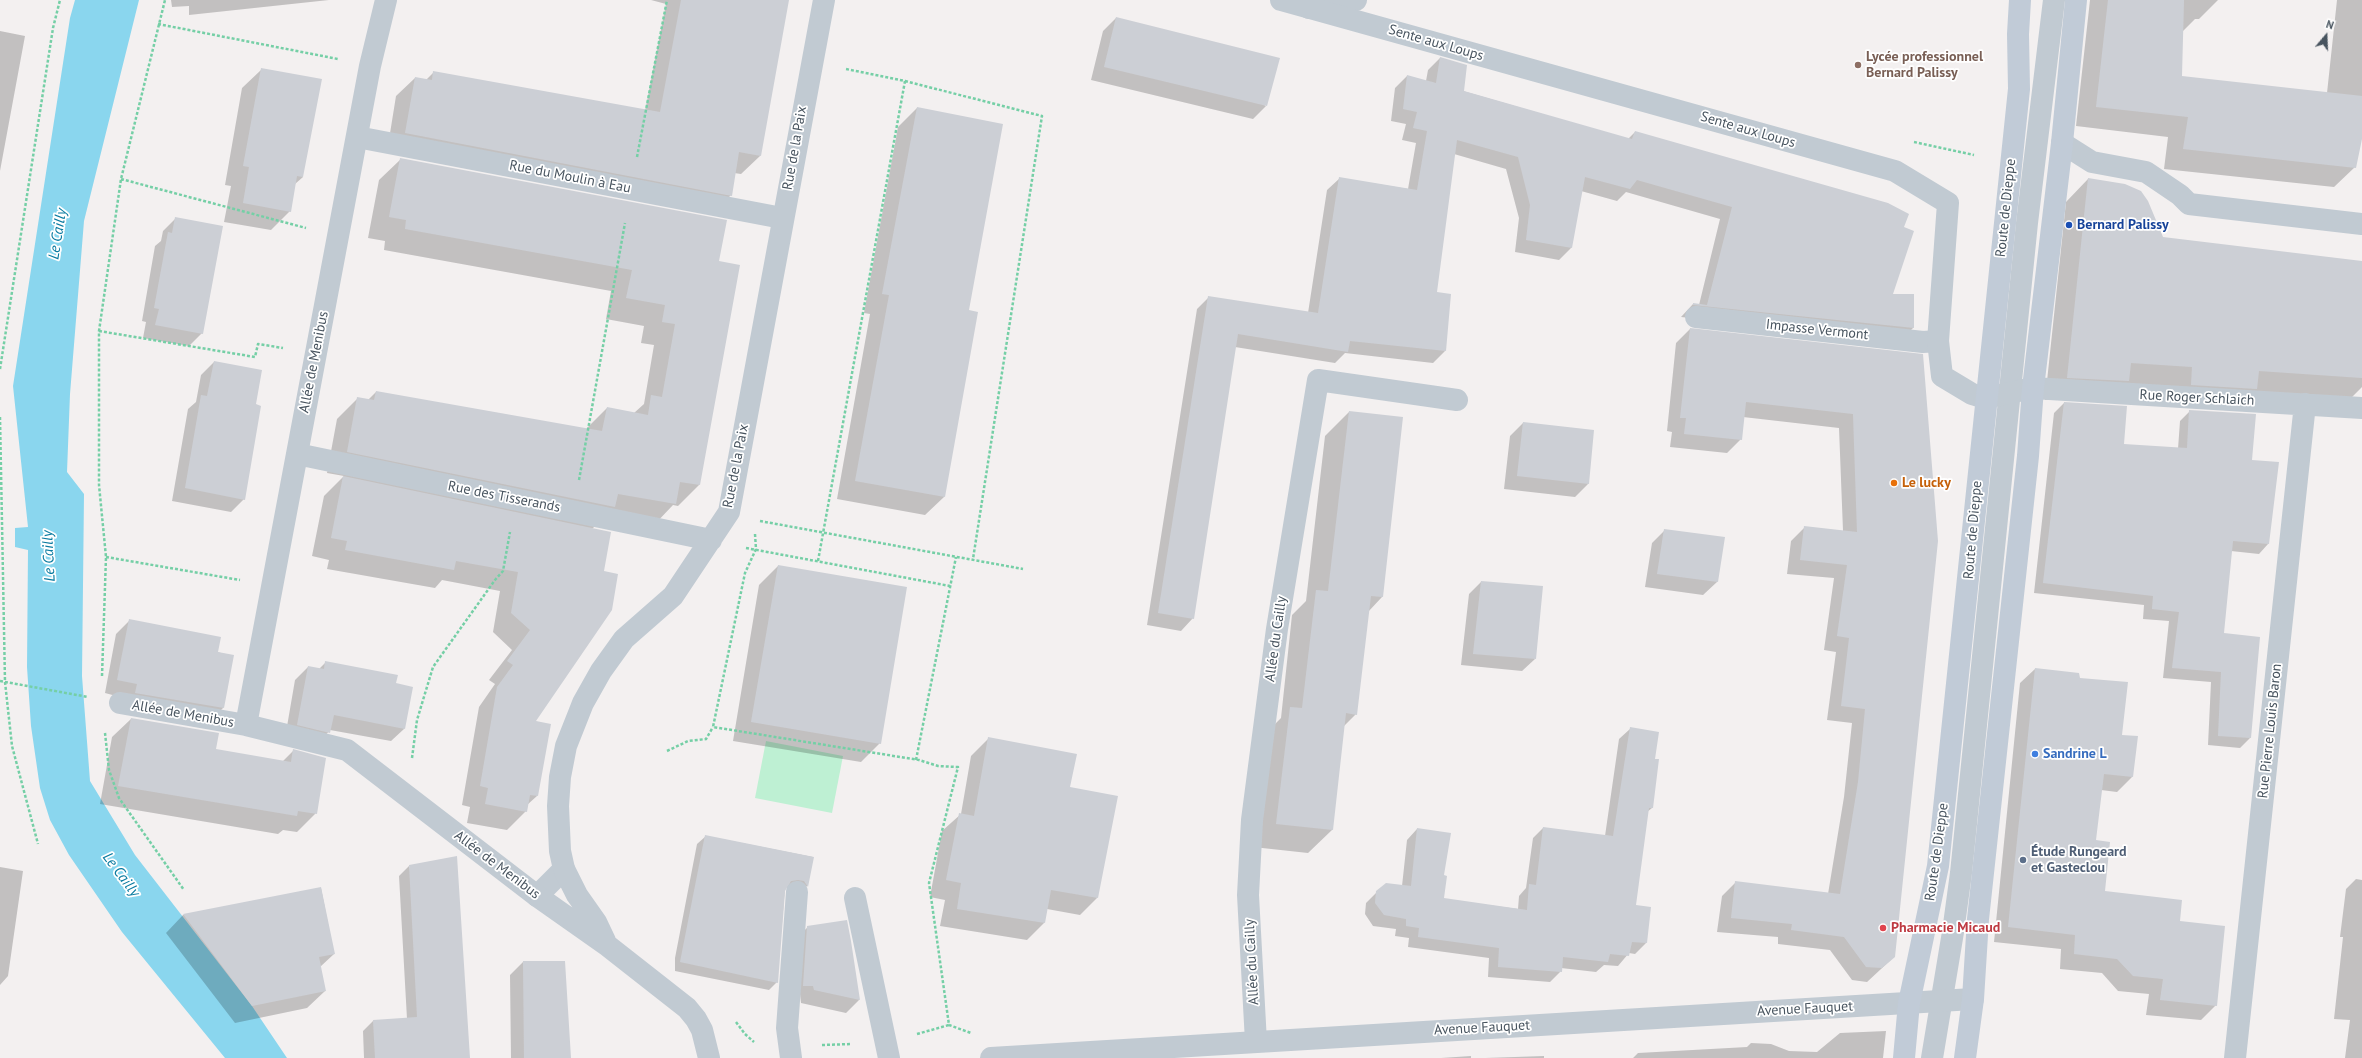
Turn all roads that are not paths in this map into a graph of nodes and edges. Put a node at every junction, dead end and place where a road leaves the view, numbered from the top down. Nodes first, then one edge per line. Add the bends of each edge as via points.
1 (386, 0) edge
2 (824, 0) edge
3 (1281, 0) edge
4 (1356, 0) edge
5 (2020, 0) edge
6 (2054, 0) edge
7 (2076, 0) edge
8 (1309, 8) junction
9 (357, 137) junction
10 (2062, 143) junction
11 (782, 218) junction
12 (2362, 224) edge
13 (1696, 317) dead end
14 (1938, 341) junction
15 (2033, 388) junction
16 (2010, 392) junction
17 (1985, 398) junction
18 (1458, 400) dead end
19 (2305, 404) junction
20 (2362, 408) edge
21 (297, 454) junction
22 (711, 540) junction
23 (120, 703) dead end
24 (246, 725) junction
25 (564, 869) junction
26 (797, 892) dead end
27 (538, 896) junction
28 (855, 898) dead end
29 (608, 946) junction
30 (1973, 999) junction
31 (1941, 1001) junction
32 (1909, 1003) junction
33 (1256, 1042) junction
34 (888, 1050) edge
35 (791, 1053) edge
36 (708, 1058) edge
37 (991, 1058) edge
38 (1904, 1058) edge
39 (1932, 1058) edge
40 (1965, 1058) edge
41 (2235, 1058) edge

1 - 9 street, Allée de Menibus
2 - 11 street, Rue de la Paix
3 - 8 street, Sente aux Loups
4 - 8 street
5 - 17 main road, Route de Dieppe via 2019,89
6 - 16 street
7 - 10 main road
8 - 14 street, Sente aux Loups via 1895,171 1948,203
9 - 11 street, Rue du Moulin à Eau
9 - 21 street, Allée de Menibus
10 - 12 street via 2092,162 2146,172 2189,204
10 - 15 main road
11 - 22 street, Rue de la Paix via 729,512
13 - 14 street, Impasse Vermont via 1923,342
14 - 17 street, Sente aux Loups via 1942,376 1972,394
15 - 16 street
15 - 19 street, Rue Roger Schlaich
15 - 30 main road via 2028,456 1978,919
16 - 17 street
16 - 31 street via 1961,873
17 - 32 main road, Route de Dieppe via 1972,551 1938,866
18 - 33 street, Allée du Cailly via 1318,380 1277,629 1252,820 1248,895
19 - 20 street, Rue Roger Schlaich
19 - 41 street, Rue Pierre Louis Baron
21 - 22 street, Rue des Tisserands
21 - 24 street, Allée de Menibus
22 - 25 street, Rue de la Paix via 672,596 624,640 601,671 583,704 566,746 560,777 558,829
23 - 24 street, Allée de Menibus
24 - 27 street, Allée de Menibus via 347,750
25 - 27 street
25 - 29 street, Rue de la Paix
26 - 35 street via 787,1028
27 - 29 street, Allée de Menibus
28 - 34 street
29 - 36 street, Allée de Menibus via 687,1008 702,1030
30 - 31 street, Avenue Fauquet
30 - 40 main road
31 - 32 street, Avenue Fauquet
31 - 39 street
32 - 33 street, Avenue Fauquet
32 - 38 main road, Route de Dieppe
33 - 37 street, Avenue Fauquet

